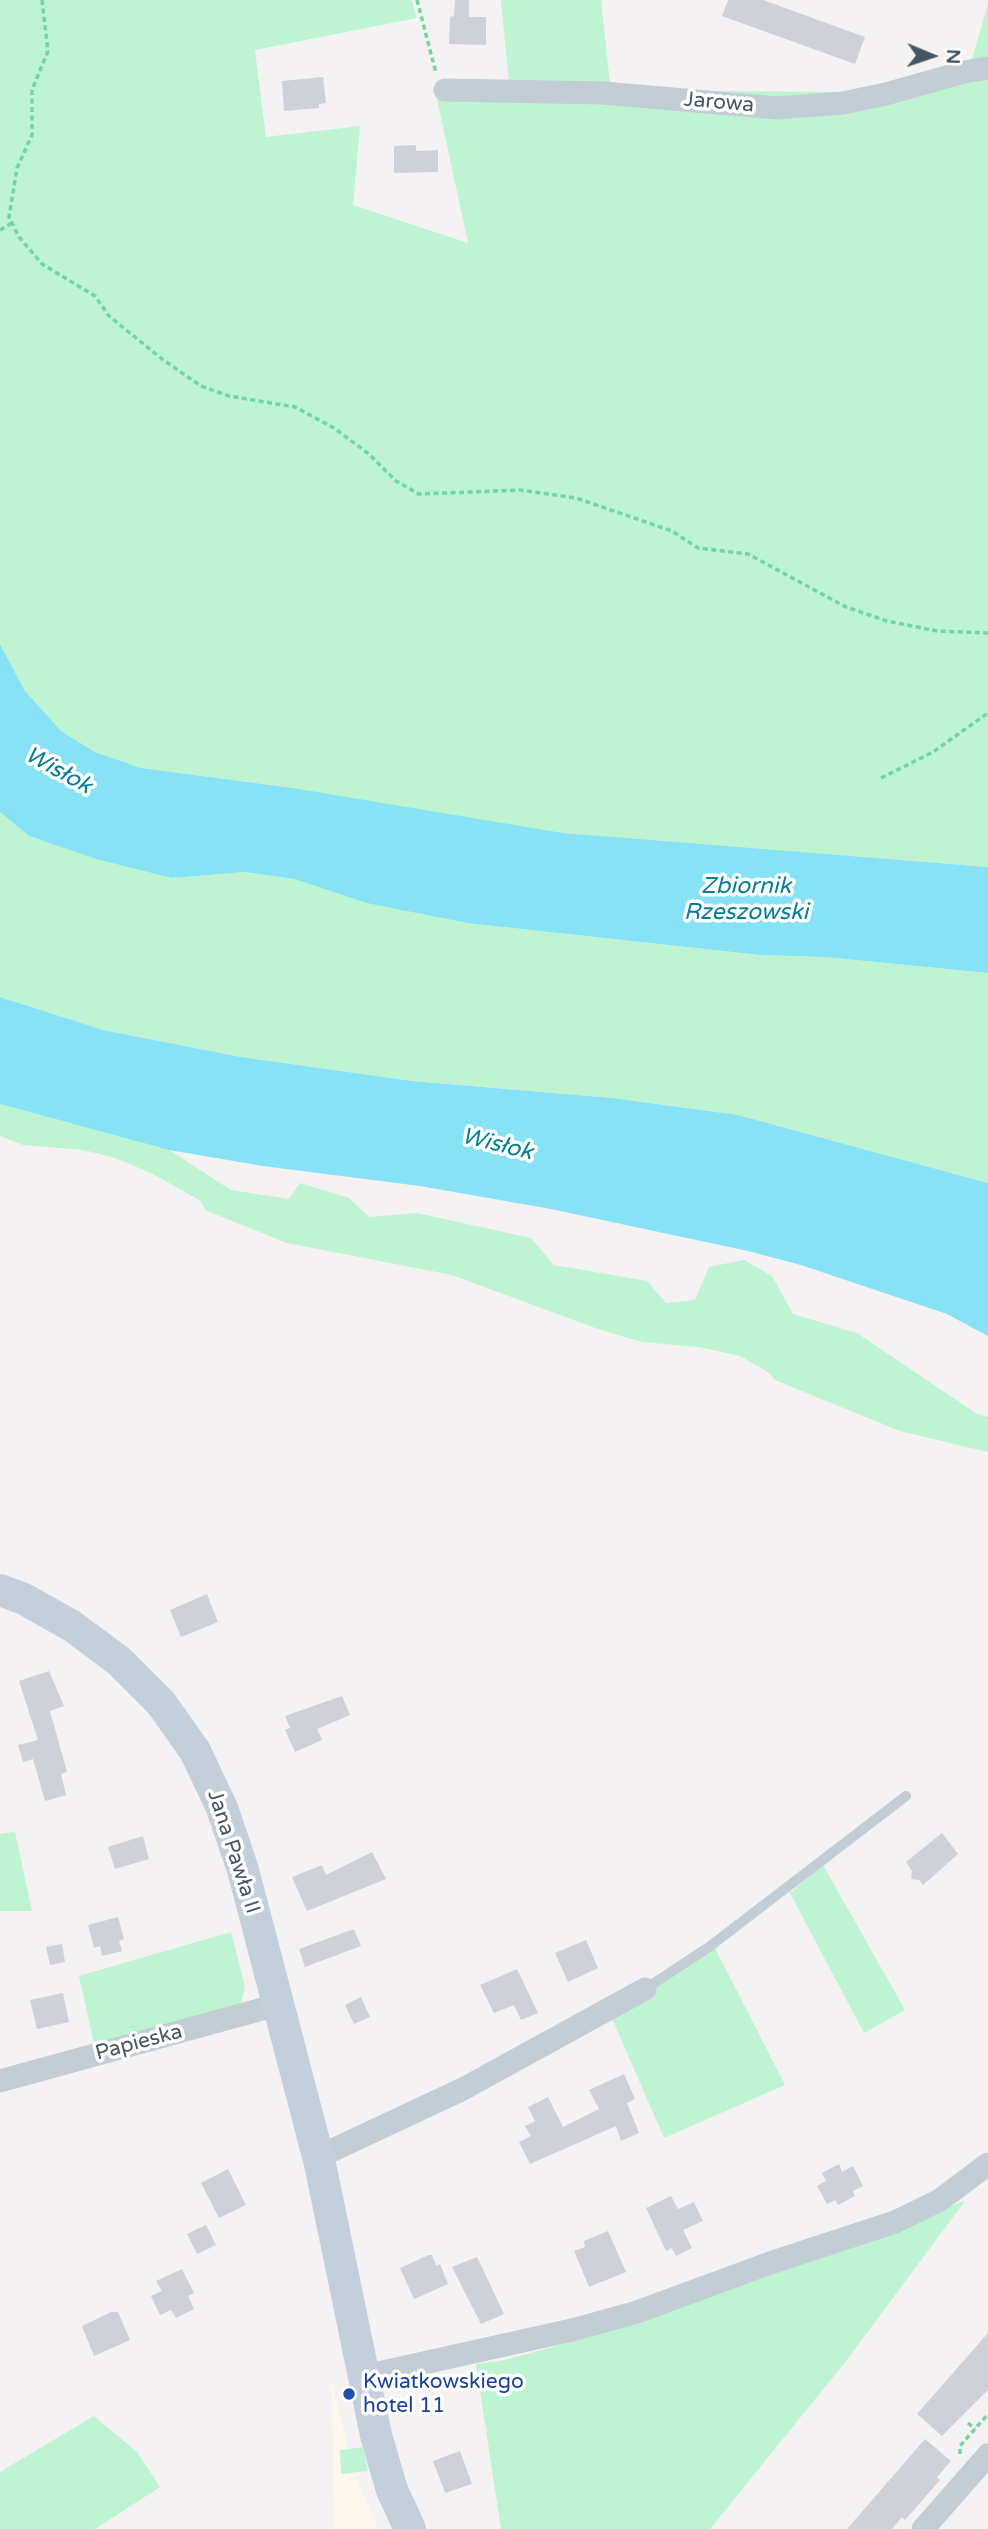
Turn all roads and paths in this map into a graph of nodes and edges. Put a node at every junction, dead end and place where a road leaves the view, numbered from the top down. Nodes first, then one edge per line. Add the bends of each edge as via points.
1 (42, 0) edge
2 (416, 0) edge
3 (988, 68) edge
4 (445, 90) joint
5 (12, 223) junction
6 (0, 230) edge
7 (988, 633) edge
8 (988, 713) edge
9 (881, 778) dead end
10 (0, 1590) edge
11 (906, 1796) dead end
12 (645, 1989) joint
13 (277, 2005) junction
14 (0, 2081) edge
15 (319, 2161) junction
16 (988, 2164) edge
17 (365, 2376) junction
18 (968, 2423) dead end
19 (975, 2429) dead end
20 (988, 2455) edge
21 (410, 2529) edge
22 (923, 2529) edge

1 - 5 path via 48,51 32,90 32,135 10,197
2 - 4 path via 438,82
3 - 4 street, Jarowa via 843,103 777,108 603,93
5 - 6 path
5 - 7 path via 41,264 95,296 109,316 201,386 229,396 295,407 334,428 396,481 419,494 520,490 576,498 671,531 698,548 748,554 846,607 887,621 937,631
8 - 9 path via 933,752
10 - 13 street, Jana Pawła II via 72,1626 118,1661 180,1727 222,1808 243,1870
11 - 12 lane via 709,1947
12 - 15 street via 463,2089
13 - 14 street, Papieska
13 - 15 street, Jana Pawła II
15 - 17 street, Jana Pawła II
16 - 17 street via 940,2200 895,2222 637,2312
17 - 21 street, Jana Pawła II via 383,2463
18 - 19 path
20 - 22 street

